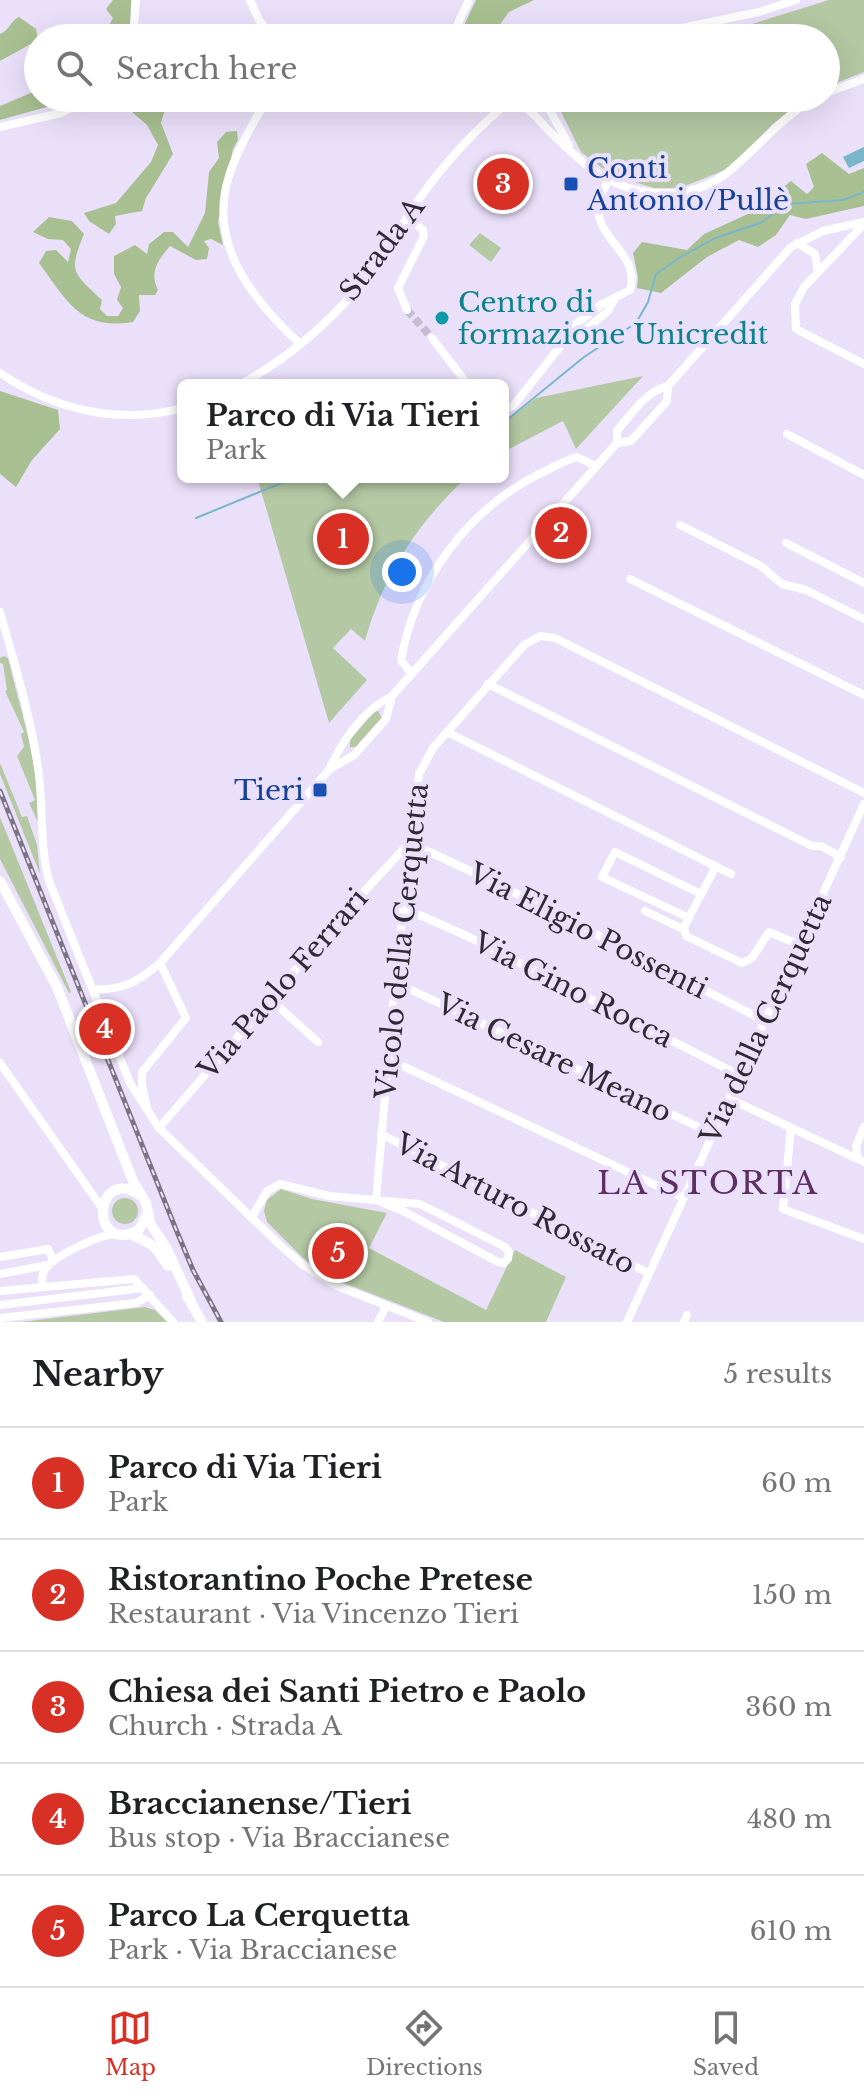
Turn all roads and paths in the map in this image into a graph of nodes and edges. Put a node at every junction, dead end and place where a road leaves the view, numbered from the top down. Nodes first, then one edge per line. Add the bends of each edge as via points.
1 (136, 0) edge
2 (250, 0) edge
3 (469, 0) edge
4 (760, 0) edge
5 (796, 0) edge
6 (759, 12) junction
7 (134, 24) edge
8 (262, 24) edge
9 (458, 24) edge
10 (701, 24) edge
11 (864, 79) edge
12 (840, 88) edge
13 (63, 112) edge
14 (260, 112) edge
15 (497, 112) edge
16 (532, 112) edge
17 (794, 112) edge
18 (551, 114) joint
19 (541, 123) junction
20 (0, 127) edge
21 (571, 150) junction
22 (609, 179) junction
23 (407, 217) junction
24 (864, 223) edge
25 (797, 243) junction
26 (818, 272) junction
27 (407, 310) tunnel mouth
28 (432, 338) tunnel mouth
29 (299, 343) junction
30 (864, 364) edge
31 (0, 373) edge
32 (249, 379) edge
33 (463, 379) edge
34 (668, 386) junction
35 (653, 390) junction
36 (667, 401) junction
37 (509, 408) edge
38 (177, 409) edge
39 (620, 428) junction
40 (787, 434) dead end
41 (632, 439) junction
42 (617, 443) junction
43 (596, 466) junction
44 (864, 475) edge
45 (680, 525) dead end
46 (786, 543) dead end
47 (630, 579) dead end
48 (864, 583) edge
49 (0, 612) edge
50 (864, 619) edge
51 (411, 673) junction
52 (488, 684) junction
53 (864, 695) edge
54 (392, 696) junction
55 (374, 705) junction
56 (386, 719) junction
57 (447, 732) junction
58 (344, 741) junction
59 (354, 754) junction
60 (329, 770) junction
61 (864, 793) edge
62 (864, 804) edge
63 (410, 843) junction
64 (841, 857) junction
65 (716, 866) junction
66 (731, 874) dead end
67 (0, 881) edge
68 (701, 894) junction
69 (404, 908) junction
70 (645, 911) dead end
71 (689, 918) junction
72 (683, 929) junction
73 (800, 945) junction
74 (160, 963) junction
75 (395, 982) junction
76 (93, 989) junction
77 (270, 999) junction
78 (765, 1021) junction
79 (318, 1042) dead end
80 (388, 1059) junction
81 (0, 1063) edge
82 (739, 1075) junction
83 (730, 1099) junction
84 (149, 1116) junction
85 (864, 1127) edge
86 (159, 1128) junction
87 (791, 1128) junction
88 (381, 1134) junction
89 (713, 1134) junction
90 (861, 1160) edge
91 (126, 1162) junction
92 (84, 1183) junction
93 (114, 1191) junction
94 (140, 1195) junction
95 (683, 1198) junction
96 (376, 1200) junction
97 (148, 1212) junction
98 (102, 1213) junction
99 (252, 1217) junction
100 (125, 1234) junction
101 (91, 1239) junction
102 (864, 1239) edge
103 (0, 1257) edge
104 (51, 1263) junction
105 (648, 1273) junction
106 (0, 1274) edge
107 (122, 1279) junction
108 (43, 1287) junction
109 (123, 1290) junction
110 (0, 1291) edge
111 (147, 1292) junction
112 (191, 1301) junction
113 (136, 1303) junction
114 (0, 1305) edge
115 (125, 1305) junction
116 (386, 1306) junction
117 (160, 1307) junction
118 (0, 1318) edge
119 (173, 1322) edge
120 (202, 1322) edge
121 (378, 1322) edge
122 (428, 1322) edge
123 (627, 1322) edge

1 - 7 street
2 - 8 street
3 - 9 street
4 - 6 street
5 - 6 street
6 - 10 street
11 - 12 street
13 - 20 street
14 - 29 street via 229,173 223,228 245,283
15 - 23 street, Strada A via 452,157
16 - 19 street
17 - 22 street via 728,172 703,186 655,193
18 - 19 street via 542,114
18 - 21 street
19 - 21 street
21 - 22 street
22 - 37 street via 599,201 600,218 629,263 630,290 568,330 571,333
23 - 27 street via 424,236 398,288
23 - 29 street, Strada A via 363,281
24 - 25 street via 832,228
24 - 26 street
25 - 26 street via 815,254
25 - 34 street
26 - 30 street via 795,304 796,329
28 - 33 street
29 - 32 street, Strada A
31 - 38 street via 49,399 95,413 143,416
34 - 35 street
34 - 36 street
35 - 36 street
35 - 39 street
36 - 41 street
39 - 41 street
39 - 42 street
40 - 44 street
41 - 42 street
42 - 43 street
43 - 51 street
43 - 51 street via 572,458 533,477 501,497 451,546 423,590 408,629 401,660
45 - 50 street via 761,566 777,581
46 - 48 street
47 - 53 street
49 - 76 street via 35,751 44,864
51 - 54 street
52 - 57 street, Vicolo della Cerquetta
52 - 61 street, Vicolo della Cerquetta via 524,645 544,636
52 - 64 street
54 - 55 street
54 - 56 street
55 - 56 street
55 - 58 street
56 - 59 street
57 - 63 street, Vicolo della Cerquetta via 421,769
57 - 65 street
58 - 59 street
58 - 60 street
59 - 60 street
60 - 74 street
62 - 64 street, Via della Cerquetta
63 - 69 street, Vicolo della Cerquetta
63 - 77 street, Via Paolo Ferrari
63 - 78 street, Via Eligio Possenti
64 - 73 street, Via della Cerquetta
65 - 66 street
65 - 68 street
67 - 91 main road via 57,987
68 - 71 street
68 - 71 street via 615,852 602,877
69 - 75 street, Vicolo della Cerquetta
69 - 82 street, Via Gino Rocca
70 - 72 street
71 - 72 street
72 - 73 street via 688,937 740,963 750,960 769,932
73 - 78 street, Via della Cerquetta
74 - 76 street via 130,985
74 - 84 street via 186,1018 142,1072
75 - 80 street, Vicolo della Cerquetta
75 - 89 street, Via Cesare Meano
76 - 84 street via 130,1083
77 - 79 street
77 - 86 street, Via Paolo Ferrari
78 - 82 street, Via della Cerquetta
80 - 88 street, Vicolo della Cerquetta
80 - 95 street
81 - 92 street
82 - 83 street, Via della Cerquetta
83 - 87 street
83 - 89 street, Via della Cerquetta
84 - 86 street
85 - 90 street via 856,1146
86 - 99 street
87 - 90 street
87 - 102 street via 783,1209
88 - 96 street, Vicolo della Cerquetta
88 - 105 street, Via Arturo Rossato
89 - 95 street, Via della Cerquetta
91 - 93 main road via 126,1177
91 - 94 main road
92 - 93 street
92 - 98 street
93 - 94 main road
93 - 98 main road via 105,1199
94 - 97 main road
95 - 105 street, Via della Cerquetta
96 - 96 street via 498,1262 508,1259 505,1247 425,1206
96 - 99 street via 277,1184
97 - 100 main road via 142,1226
97 - 112 main road
98 - 100 main road via 107,1227
98 - 101 street
99 - 116 street via 321,1277
100 - 101 street
100 - 112 main road via 159,1250
101 - 104 street
103 - 104 street via 48,1249
104 - 106 street
104 - 108 street via 43,1274
105 - 123 street, Via della Cerquetta
107 - 108 street
107 - 109 street
107 - 111 street via 134,1279
108 - 110 street
109 - 111 street
109 - 114 street
109 - 115 street
111 - 113 street
111 - 117 street
112 - 120 main road
113 - 115 street
113 - 117 street
115 - 118 street
116 - 121 street
116 - 122 street
117 - 119 street

